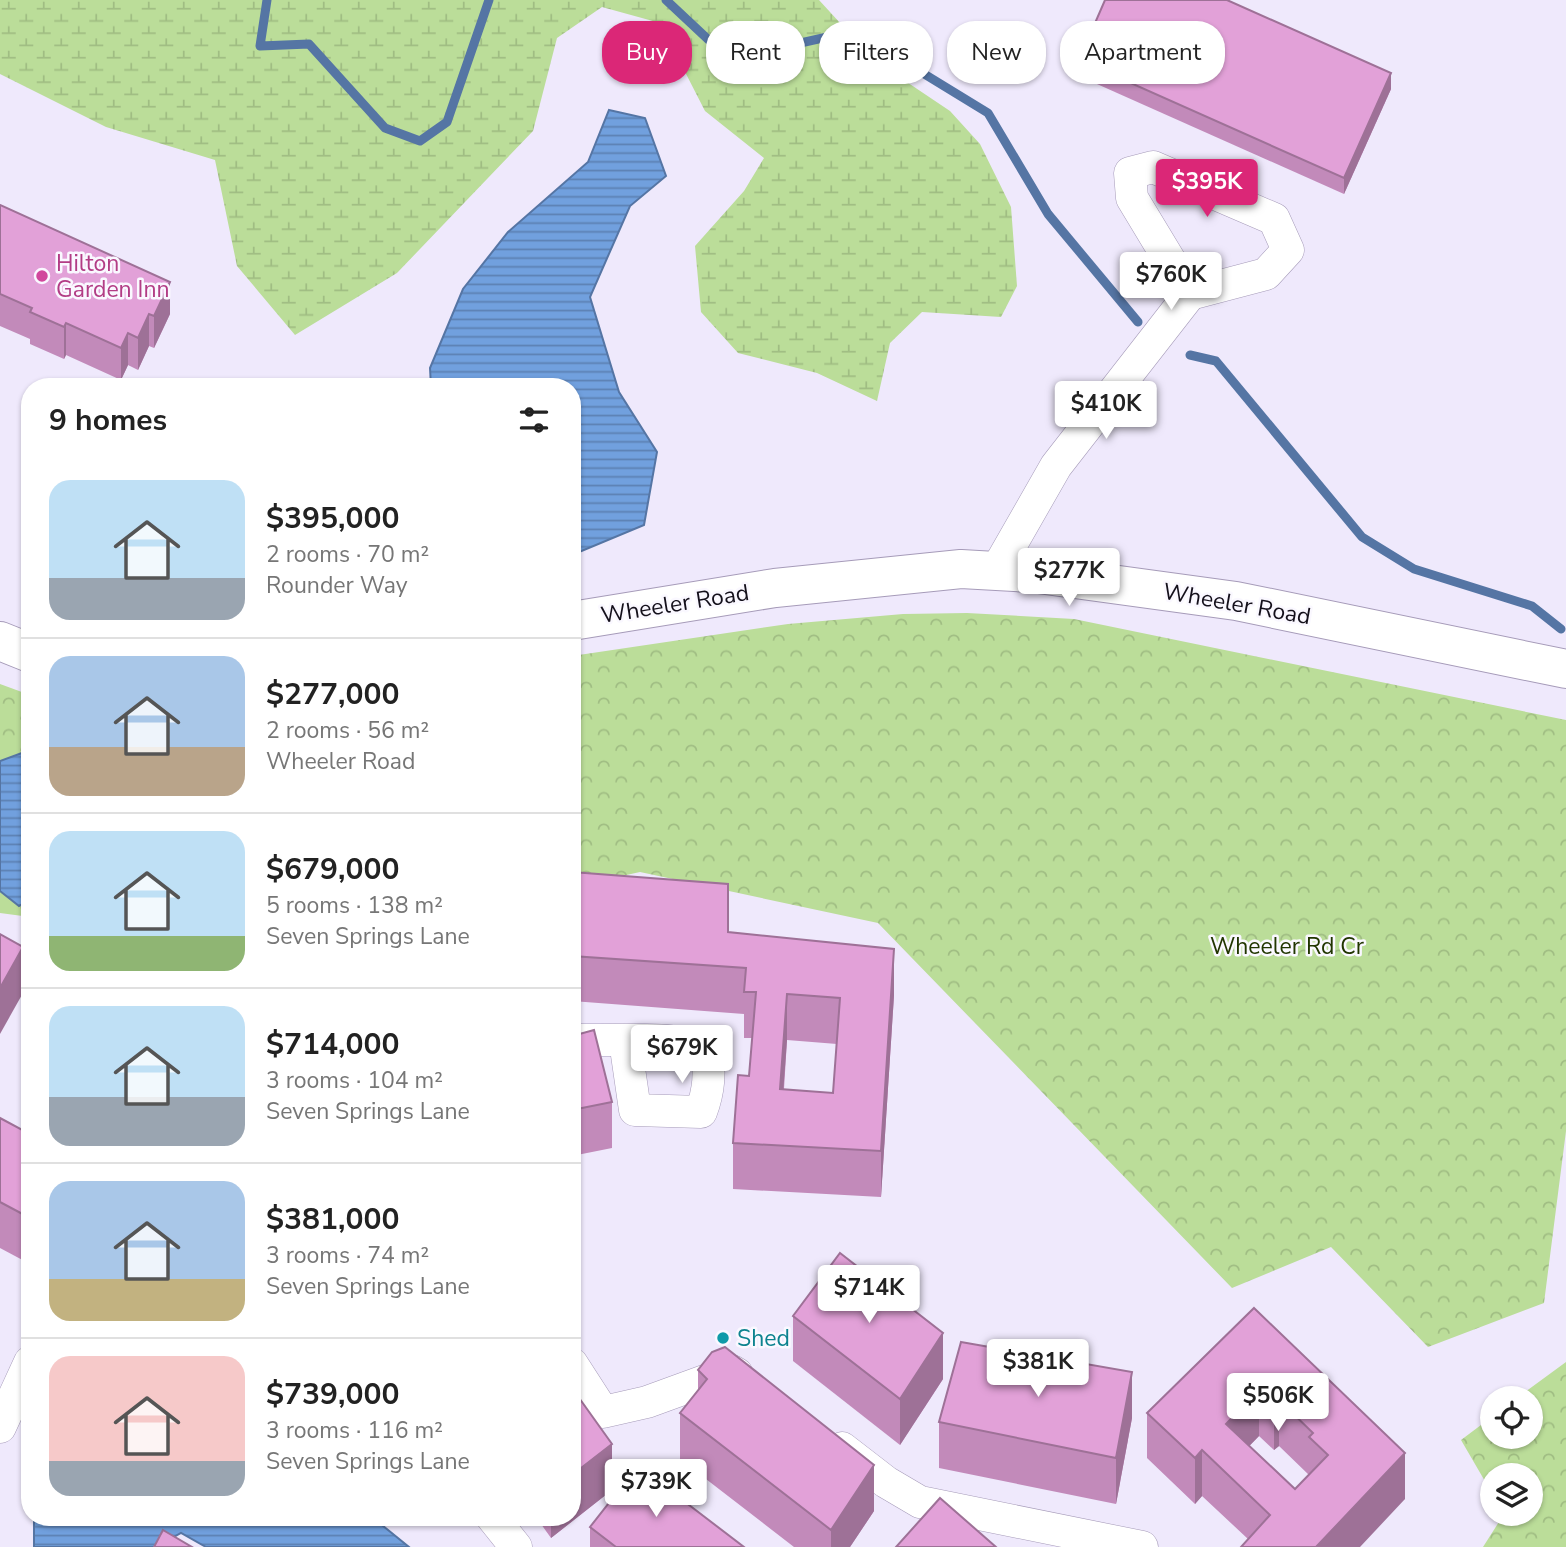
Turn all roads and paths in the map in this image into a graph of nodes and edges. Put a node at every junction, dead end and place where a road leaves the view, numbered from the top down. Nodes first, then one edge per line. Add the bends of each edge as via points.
1 (1190, 294) junction
2 (996, 571) junction
3 (581, 620) edge
4 (0, 640) edge
5 (21, 649) edge
6 (1566, 669) edge
7 (581, 1041) edge
8 (625, 1041) dead end
9 (581, 1378) edge
10 (21, 1382) edge
11 (765, 1390) edge
12 (0, 1427) edge
13 (820, 1432) edge
14 (499, 1526) edge
15 (516, 1547) edge
16 (1142, 1547) edge

1 - 1 street via 1266,275 1288,250 1274,219 1153,167 1130,173 1132,198
1 - 2 street via 1056,466
2 - 3 main road, Wheeler Road via 961,569 775,588
2 - 6 main road, Wheeler Road via 1236,601
4 - 5 main road
7 - 8 street
9 - 11 street via 603,1412 647,1402 732,1371
10 - 12 street
13 - 16 street via 920,1502
14 - 15 street

